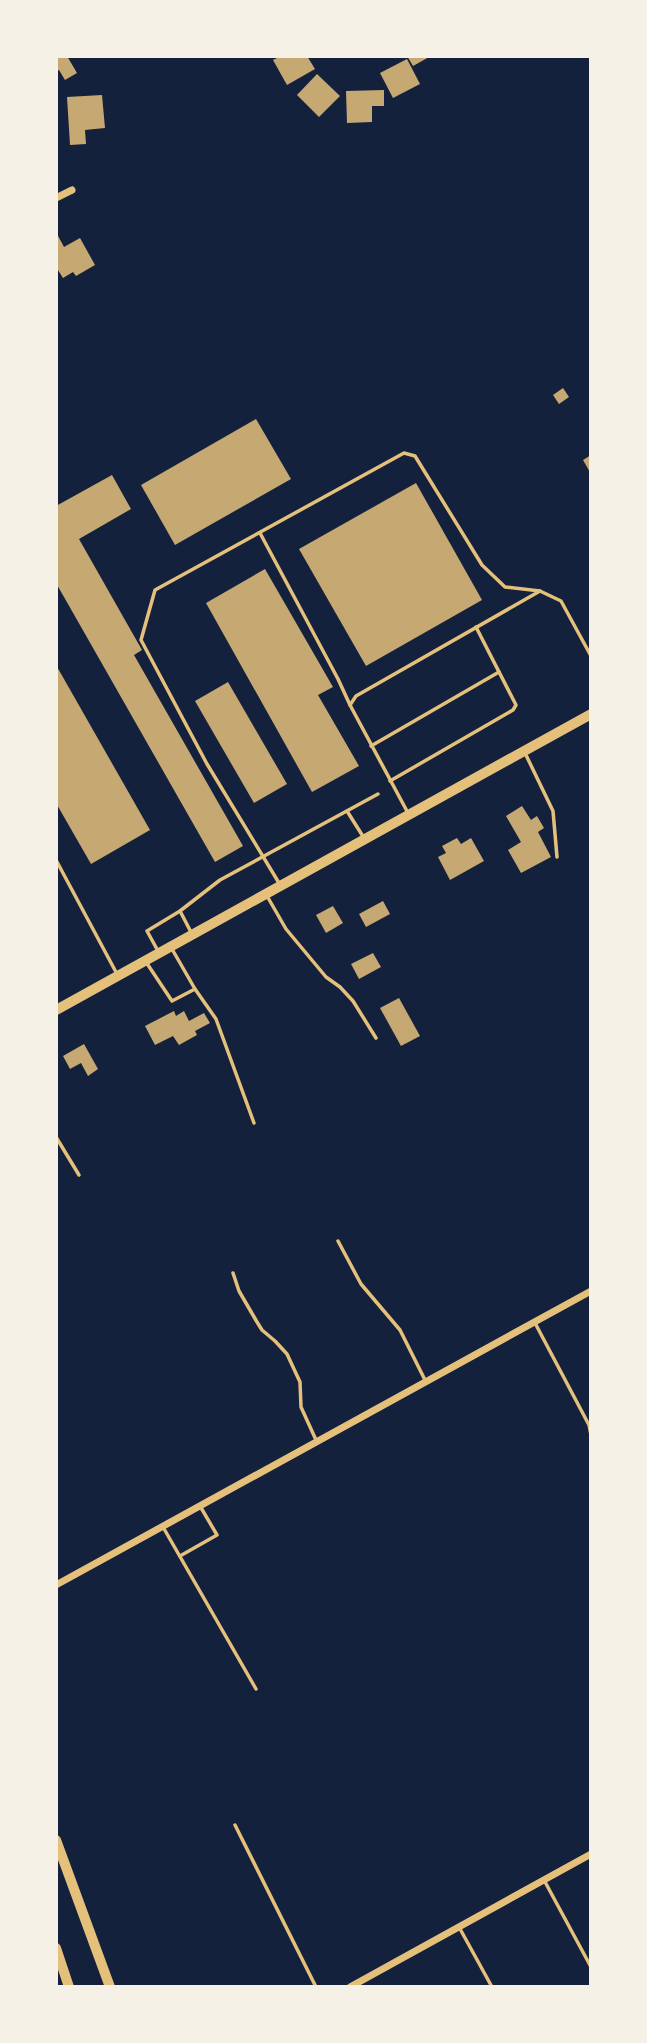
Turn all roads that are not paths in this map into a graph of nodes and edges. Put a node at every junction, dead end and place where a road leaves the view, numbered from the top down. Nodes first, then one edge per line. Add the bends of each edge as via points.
1 (72, 190) dead end
2 (56, 198) edge
3 (259, 533) junction
4 (540, 591) junction
5 (476, 627) junction
6 (591, 656) edge
7 (499, 672) junction
8 (350, 705) junction
9 (591, 715) edge
10 (371, 746) junction
11 (524, 751) junction
12 (390, 781) junction
13 (378, 793) dead end
14 (347, 810) junction
15 (410, 815) junction
16 (365, 839) junction
17 (264, 857) junction
18 (557, 857) dead end
19 (56, 860) edge
20 (281, 886) junction
21 (265, 894) junction
22 (180, 911) junction
23 (192, 935) junction
24 (171, 947) junction
25 (159, 953) junction
26 (145, 961) junction
27 (118, 976) junction
28 (194, 989) junction
29 (56, 1010) edge
30 (376, 1038) dead end
31 (254, 1123) dead end
32 (56, 1136) edge
33 (79, 1175) dead end
34 (338, 1241) dead end
35 (233, 1273) dead end
36 (591, 1292) edge
37 (535, 1323) junction
38 (426, 1382) junction
39 (591, 1435) edge
40 (317, 1442) junction
41 (200, 1506) junction
42 (163, 1527) junction
43 (180, 1556) junction
44 (56, 1585) edge
45 (256, 1689) dead end
46 (235, 1825) dead end
47 (56, 1840) edge
48 (591, 1854) edge
49 (61, 1865) edge
50 (544, 1880) junction
51 (459, 1927) junction
52 (56, 1948) edge
53 (591, 1966) edge
54 (69, 1987) edge
55 (110, 1987) edge
56 (316, 1987) edge
57 (350, 1987) edge
58 (492, 1987) edge

1 - 2 street
3 - 4 lane via 404,453 415,457 482,565 505,587
3 - 8 lane
3 - 17 lane via 155,590 141,640 207,764
4 - 5 lane
4 - 6 lane via 561,601
5 - 7 lane
5 - 8 lane via 356,695
7 - 10 lane
7 - 12 lane via 516,705 513,709
8 - 10 lane
9 - 11 street
10 - 12 lane
11 - 15 street
11 - 18 lane via 553,811
12 - 15 lane
13 - 14 lane
14 - 16 lane
14 - 17 lane
15 - 16 street
16 - 20 street
17 - 20 lane
17 - 22 lane via 220,880
19 - 27 lane
20 - 21 street
21 - 23 street
21 - 30 lane via 286,929 353,1001
22 - 23 lane
22 - 25 lane via 147,931
23 - 24 street
24 - 25 street
24 - 28 lane
25 - 26 street
26 - 27 street
26 - 28 lane via 172,1001
27 - 29 street
28 - 31 lane via 216,1019
32 - 33 lane
34 - 38 lane via 361,1284 400,1330
35 - 40 lane via 257,1322 286,1354 300,1382 301,1407
36 - 37 street
37 - 38 street
37 - 39 lane
38 - 40 street
40 - 41 street
41 - 42 street
41 - 43 lane via 216,1535
42 - 43 lane
42 - 44 street
43 - 45 lane
46 - 56 lane
47 - 49 main road
48 - 50 street
49 - 55 main road
50 - 51 street
50 - 53 lane
51 - 57 street
51 - 58 lane
52 - 54 main road

